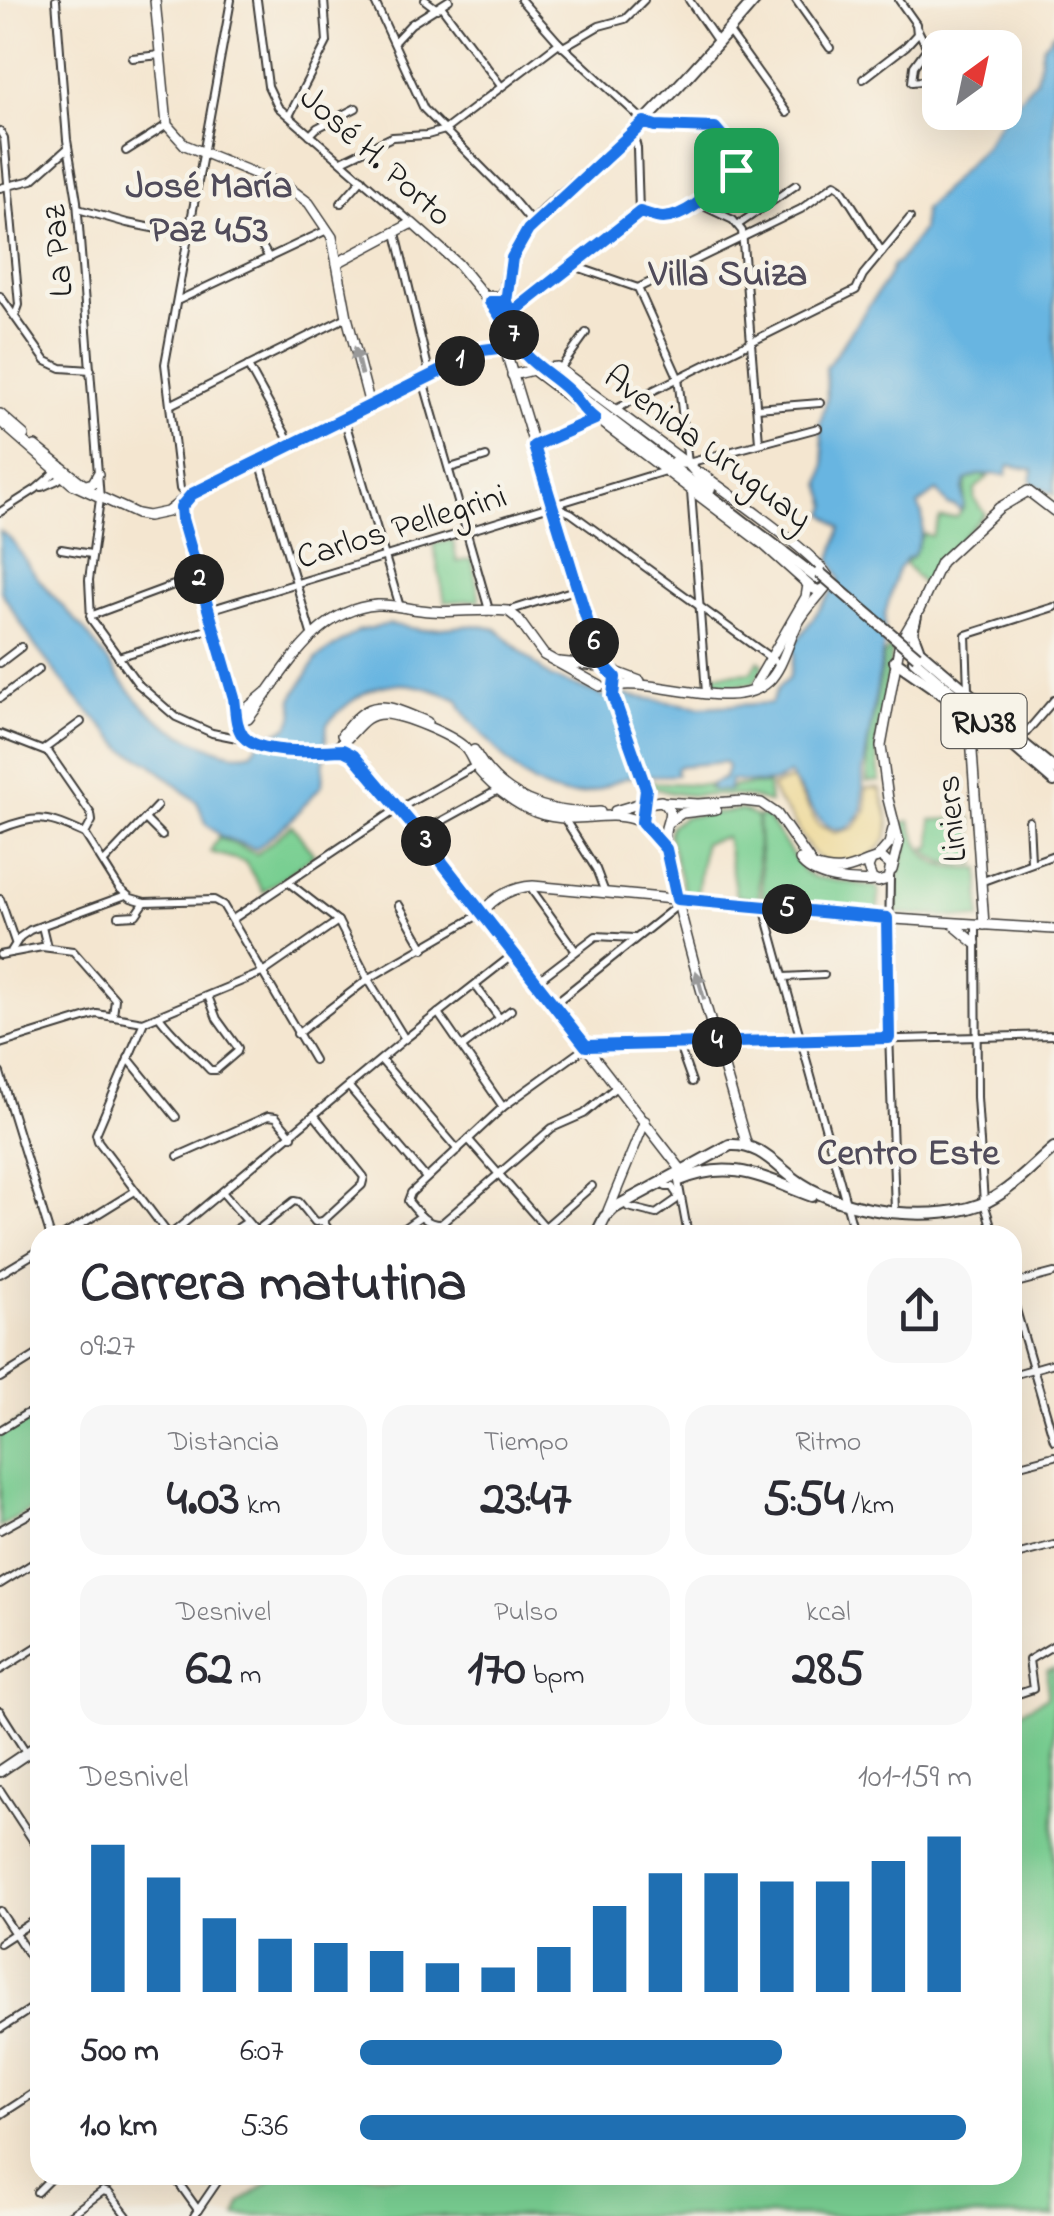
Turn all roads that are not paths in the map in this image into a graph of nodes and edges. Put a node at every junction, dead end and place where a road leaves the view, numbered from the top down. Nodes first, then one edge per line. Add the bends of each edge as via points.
1 (56, 0) edge
2 (155, 0) edge
3 (232, 0) edge
4 (258, 0) edge
5 (324, 0) edge
6 (374, 0) edge
7 (425, 0) edge
8 (449, 0) edge
9 (521, 0) edge
10 (644, 0) edge
11 (689, 0) edge
12 (758, 0) edge
13 (796, 0) edge
14 (899, 0) edge
15 (439, 7) junction
16 (918, 29) junction
17 (728, 31) junction
18 (922, 37) edge
19 (394, 42) junction
20 (718, 42) junction
21 (561, 45) junction
22 (830, 48) dead end
23 (162, 54) junction
24 (922, 55) edge
25 (132, 58) dead end
26 (864, 79) dead end
27 (922, 81) edge
28 (501, 86) junction
29 (356, 108) dead end
30 (787, 112) dead end
31 (289, 116) junction
32 (644, 122) junction
33 (167, 125) junction
34 (444, 130) junction
35 (0, 131) edge
36 (632, 133) junction
37 (310, 135) junction
38 (68, 148) junction
39 (126, 151) dead end
40 (203, 153) junction
41 (342, 161) junction
42 (362, 179) junction
43 (796, 185) dead end
44 (4, 187) edge
45 (342, 203) dead end
46 (697, 203) junction
47 (78, 209) junction
48 (640, 212) junction
49 (910, 218) dead end
50 (412, 223) junction
51 (533, 224) junction
52 (740, 224) junction
53 (245, 226) dead end
54 (328, 229) junction
55 (396, 232) junction
56 (188, 235) junction
57 (743, 238) junction
58 (882, 252) junction
59 (270, 258) junction
60 (337, 263) junction
61 (574, 266) junction
62 (638, 288) junction
63 (0, 296) edge
64 (179, 300) junction
65 (488, 300) junction
66 (509, 300) junction
67 (16, 316) junction
68 (346, 318) junction
69 (512, 331) junction
70 (586, 333) dead end
71 (751, 342) junction
72 (505, 349) junction
73 (526, 355) junction
74 (248, 366) junction
75 (546, 368) junction
76 (91, 370) junction
77 (512, 374) junction
78 (426, 378) junction
79 (678, 378) junction
80 (573, 394) junction
81 (820, 403) dead end
82 (170, 405) junction
83 (370, 405) junction
84 (578, 406) junction
85 (757, 408) junction
86 (0, 414) edge
87 (605, 414) junction
88 (344, 418) junction
89 (0, 422) edge
90 (818, 428) dead end
91 (760, 442) junction
92 (292, 445) junction
93 (534, 446) junction
94 (486, 457) dead end
95 (260, 462) junction
96 (688, 463) junction
97 (670, 467) junction
98 (450, 468) junction
99 (60, 472) junction
100 (98, 474) junction
101 (86, 485) junction
102 (710, 489) junction
103 (691, 491) junction
104 (188, 496) junction
105 (100, 499) junction
106 (552, 505) junction
107 (0, 512) edge
108 (167, 512) junction
109 (1054, 512) edge
110 (182, 519) junction
111 (469, 532) junction
112 (61, 549) dead end
113 (92, 554) junction
114 (383, 556) junction
115 (198, 576) junction
116 (820, 581) junction
117 (295, 583) junction
118 (578, 589) junction
119 (400, 607) junction
120 (1052, 607) edge
121 (699, 608) junction
122 (209, 610) junction
123 (489, 610) junction
124 (508, 611) junction
125 (90, 616) junction
126 (916, 616) junction
127 (1054, 617) edge
128 (214, 628) junction
129 (312, 637) junction
130 (900, 642) junction
131 (595, 646) junction
132 (21, 647) dead end
133 (118, 656) junction
134 (918, 656) junction
135 (551, 660) junction
136 (775, 661) junction
137 (895, 661) junction
138 (0, 663) edge
139 (565, 663) junction
140 (40, 669) dead end
141 (606, 679) junction
142 (652, 686) junction
143 (968, 691) junction
144 (706, 693) junction
145 (0, 698) edge
146 (1054, 700) edge
147 (969, 710) junction
148 (80, 722) dead end
149 (242, 723) junction
150 (996, 727) junction
151 (0, 734) edge
152 (212, 734) junction
153 (230, 738) junction
154 (971, 738) junction
155 (251, 742) junction
156 (345, 742) junction
157 (1017, 744) junction
158 (43, 750) junction
159 (322, 750) junction
160 (478, 764) junction
161 (1052, 776) edge
162 (502, 787) junction
163 (646, 789) junction
164 (653, 802) junction
165 (157, 806) dead end
166 (398, 810) junction
167 (565, 816) junction
168 (144, 820) junction
169 (1029, 821) dead end
170 (893, 824) junction
171 (668, 825) junction
172 (648, 828) junction
173 (0, 829) edge
174 (85, 834) junction
175 (420, 834) junction
176 (162, 836) dead end
177 (666, 849) junction
178 (1054, 855) edge
179 (874, 859) junction
180 (1031, 861) junction
181 (104, 862) junction
182 (891, 873) junction
183 (875, 881) junction
184 (983, 881) junction
185 (289, 884) junction
186 (528, 886) junction
187 (604, 890) junction
188 (126, 895) junction
189 (0, 899) edge
190 (677, 899) junction
191 (145, 902) junction
192 (399, 906) dead end
193 (764, 907) junction
194 (482, 913) junction
195 (120, 916) dead end
196 (887, 918) junction
197 (233, 920) junction
198 (338, 920) junction
199 (944, 922) junction
200 (980, 925) junction
201 (42, 926) junction
202 (1054, 928) edge
203 (635, 938) junction
204 (16, 942) junction
205 (976, 942) junction
206 (47, 947) junction
207 (424, 949) junction
208 (575, 950) junction
209 (10, 953) junction
210 (515, 954) junction
211 (0, 955) edge
212 (264, 972) junction
213 (824, 975) dead end
214 (784, 977) junction
215 (368, 979) junction
216 (536, 982) junction
217 (475, 985) junction
218 (208, 996) junction
219 (554, 1004) junction
220 (511, 1010) dead end
221 (438, 1013) junction
222 (113, 1016) junction
223 (159, 1016) junction
224 (500, 1019) junction
225 (143, 1022) junction
226 (297, 1034) junction
227 (1054, 1035) edge
228 (976, 1036) junction
229 (889, 1038) junction
230 (406, 1039) junction
231 (800, 1041) junction
232 (678, 1042) junction
233 (717, 1042) junction
234 (0, 1044) edge
235 (586, 1046) junction
236 (462, 1048) junction
237 (128, 1058) junction
238 (314, 1060) dead end
239 (381, 1060) junction
240 (0, 1073) edge
241 (692, 1082) dead end
242 (618, 1086) junction
243 (349, 1088) junction
244 (503, 1108) junction
245 (315, 1116) junction
246 (176, 1117) dead end
247 (645, 1121) junction
248 (292, 1136) junction
249 (469, 1140) junction
250 (746, 1146) junction
251 (1054, 1148) edge
252 (458, 1150) junction
253 (178, 1156) dead end
254 (734, 1169) junction
255 (498, 1174) junction
256 (426, 1178) junction
257 (592, 1186) dead end
258 (134, 1191) junction
259 (677, 1191) junction
260 (223, 1193) junction
261 (624, 1200) junction
262 (984, 1202) junction
263 (845, 1204) junction
264 (895, 1211) junction
265 (421, 1216) junction
266 (323, 1220) junction
267 (247, 1222) junction
268 (47, 1225) edge
269 (80, 1225) edge
270 (162, 1225) edge
271 (183, 1225) edge
272 (242, 1225) edge
273 (250, 1225) edge
274 (267, 1225) edge
275 (326, 1225) edge
276 (408, 1225) edge
277 (543, 1225) edge
278 (547, 1225) edge
279 (603, 1225) edge
280 (607, 1225) edge
281 (686, 1225) edge
282 (852, 1225) edge
283 (991, 1225) edge
284 (30, 1257) edge
285 (1054, 1273) edge
286 (0, 1274) edge
287 (1022, 1281) edge
288 (1022, 1331) edge
289 (30, 1359) edge
290 (1054, 1364) edge
291 (1033, 1370) junction
292 (1022, 1373) edge
293 (0, 1378) edge
294 (30, 1414) edge
295 (0, 1430) edge
296 (1054, 1440) edge
297 (1054, 1456) edge
298 (1022, 1464) edge
299 (30, 1515) edge
300 (1, 1530) edge
301 (1054, 1545) edge
302 (1022, 1553) edge
303 (30, 1565) edge
304 (0, 1584) edge
305 (1054, 1645) edge
306 (30, 1651) edge
307 (0, 1670) edge
308 (1022, 1693) edge
309 (0, 1711) edge
310 (30, 1751) edge
311 (27, 1753) junction
312 (0, 1770) edge
313 (0, 1790) edge
314 (30, 1836) edge
315 (0, 1911) edge
316 (30, 1923) edge
317 (15, 1933) junction
318 (0, 1943) edge
319 (30, 1956) edge
320 (30, 2010) edge
321 (0, 2029) edge
322 (30, 2096) edge
323 (0, 2115) edge
324 (44, 2185) edge
325 (179, 2185) edge
326 (215, 2185) edge
327 (37, 2192) dead end
328 (196, 2213) edge
329 (69, 2216) edge
330 (126, 2216) edge

1 - 38 street, La Paz
2 - 23 main road
3 - 40 street
4 - 31 street, José H. Porto via 268,86
5 - 31 street via 327,42
6 - 19 street
7 - 15 street
8 - 15 street
9 - 21 street
10 - 21 street via 625,19
11 - 20 street
12 - 17 main road, RN38
13 - 22 street
14 - 16 street
15 - 19 street
15 - 28 street
16 - 18 street
16 - 26 street
17 - 20 main road, RN38
17 - 30 street
19 - 34 street via 421,103
20 - 32 main road, RN38
21 - 28 street
21 - 32 street
23 - 25 street
23 - 33 main road
24 - 27 street via 912,82
28 - 34 street
29 - 37 street
31 - 37 street, José H. Porto
32 - 36 main road, RN38
32 - 46 street via 711,126 738,155 736,170
33 - 39 street
33 - 40 main road via 178,140
34 - 41 street via 392,137
34 - 51 street
35 - 44 street
36 - 48 street
36 - 51 main road, RN38
37 - 41 street, José H. Porto
38 - 44 street via 32,180
38 - 47 street, La Paz
40 - 54 main road via 298,192
40 - 56 street
41 - 42 street, José H. Porto
42 - 45 street
42 - 50 street, José H. Porto
43 - 52 street
44 - 67 street
46 - 48 street via 667,217
46 - 52 street
47 - 56 street
47 - 76 street, La Paz
48 - 61 street
49 - 58 street
50 - 55 main road
50 - 65 main road, José H. Porto
51 - 66 main road, RN38 via 516,249
52 - 57 street
53 - 59 street
54 - 59 street
54 - 60 main road
55 - 60 main road
55 - 78 street
56 - 64 street
57 - 58 street via 838,185
57 - 62 street
57 - 71 street
58 - 71 street via 859,288
59 - 64 street
60 - 68 main road
61 - 62 street
61 - 66 street
62 - 79 street
63 - 67 street
64 - 82 street via 166,364
65 - 66 main road
65 - 69 main road, José H. Porto
66 - 69 main road, RN38 via 504,307
66 - 75 main road, RN38 via 526,346
67 - 76 street via 50,364
68 - 74 street
83 -> 68 main road
69 - 72 main road via 514,345
69 - 73 main road, RN38
70 - 75 street
71 - 79 street
71 - 85 street
72 - 73 main road
72 - 77 main road
72 - 78 main road via 483,350
73 - 75 main road
73 - 80 main road, RN38
74 - 82 street
74 - 92 street
75 - 77 main road
75 - 84 main road, Avenida Uruguay
75 - 87 main road, RN38
76 - 100 street, La Paz
77 - 93 main road
78 - 83 main road
78 - 98 street
79 - 87 street
79 - 96 street
80 - 84 main road
80 - 87 main road, RN38
81 - 85 street
82 - 104 street via 180,489
83 - 88 main road
84 - 87 main road, Avenida Uruguay
85 - 91 street
86 - 99 main road
87 - 93 street
87 - 96 main road, Avenida Uruguay
87 - 97 main road, RN38
88 - 92 main road
88 - 114 street
89 - 99 main road
90 - 91 street
91 - 96 street
92 - 95 main road
93 - 106 main road
94 - 98 street
95 - 104 main road
95 - 117 street
96 - 97 main road
96 - 102 main road
96 - 116 main road, Avenida Uruguay via 828,571
97 - 102 main road, RN38
97 - 103 main road, Avenida Uruguay
97 - 106 street, Carlos Pellegrini
97 - 116 main road, RN38
98 - 111 street
99 - 101 main road
99 - 105 main road
99 - 107 street
100 - 101 main road
100 - 105 street, La Paz
101 - 105 main road
102 - 116 main road, RN38
103 - 116 main road, Avenida Uruguay
103 - 121 street
104 - 108 main road
104 - 110 main road
105 - 108 main road via 144,516
105 - 113 street, La Paz
106 - 111 street, Carlos Pellegrini
106 - 118 main road
106 - 121 street
108 - 110 main road
109 - 126 main road via 1028,491 1007,502 942,562
110 - 115 main road
111 - 114 street, Carlos Pellegrini
111 - 123 street
112 - 113 street
113 - 125 street, La Paz
114 - 117 street, Carlos Pellegrini
114 - 119 street
115 - 122 main road
115 - 125 street
116 - 134 main road, RN38, bridge
116 - 136 main road
116 - 136 main road via 791,619
117 - 122 street, Carlos Pellegrini
117 - 129 street
118 - 124 street
118 - 131 main road
119 - 123 main road
119 - 129 main road via 347,611
120 - 127 street
120 - 143 street via 966,634
121 - 136 street
121 - 144 street
122 - 128 main road
123 - 124 main road
124 - 135 main road
125 - 133 street
126 - 130 main road
126 - 134 main road via 912,640
128 - 133 street
128 - 149 main road
129 - 149 main road
130 - 134 main road via 907,641
130 - 137 main road
131 - 139 main road via 590,656
131 - 141 main road
132 - 138 street
133 - 152 street via 176,717
134 - 143 main road
134 - 147 main road, RN38
134 - 150 main road, RN38
135 - 139 main road
135 - 141 main road
136 - 144 main road via 766,683 732,694
137 - 147 main road
137 - 170 main road via 882,746
139 - 141 main road
140 - 145 street
141 - 142 main road
141 - 142 main road
141 - 163 main road
142 - 144 main road
143 - 150 main road
146 - 157 street
147 - 150 main road, RN38
147 - 154 main road, Liniers
148 - 158 street
149 - 152 street
149 - 153 street
149 - 155 main road
150 - 154 main road via 981,728
150 - 157 main road, RN38
151 - 158 street
152 - 153 street
153 - 155 street
154 - 184 main road, Liniers
155 - 159 main road via 276,750
156 - 159 main road
156 - 159 main road
156 - 160 main road via 369,717 390,714 458,742
156 - 166 main road
157 - 161 main road, RN38
158 - 174 street via 90,814
160 - 162 main road
160 - 166 street
162 - 167 main road
162 - 175 street
163 - 164 main road
163 - 164 main road
164 - 167 main road
164 - 171 main road via 670,810
164 - 172 main road via 641,818
164 - 179 main road via 761,803 778,814 813,866 843,872
165 - 168 street
166 - 175 main road
166 - 185 street
167 - 172 main road via 628,816
167 - 187 street
168 - 176 street
168 - 181 street
169 - 180 street
170 - 179 main road via 889,844
170 - 182 main road via 899,848
171 - 172 main road
171 - 177 main road
171 - 183 main road via 682,813 758,807 774,819 808,870
172 - 177 main road
173 - 174 street via 41,818
174 - 181 street
175 - 194 main road
177 - 190 main road
178 - 180 street
179 - 182 main road via 887,860
179 - 183 main road via 868,872
180 - 184 street
181 - 188 street
182 - 183 main road
182 - 196 street
184 - 200 main road, Liniers
185 - 197 street
185 - 198 street
186 - 187 main road
186 - 194 main road via 492,900
186 - 208 street
187 - 190 main road
188 - 191 street
188 - 201 street
189 - 204 street
190 - 193 main road
190 - 203 street
233 -> 190 main road
191 - 195 street via 136,915
191 - 197 street via 214,900
192 - 207 street
193 - 196 main road
193 - 214 street
194 - 207 street
194 - 210 main road
196 - 199 main road
196 - 229 street
197 - 212 street
198 - 212 street
198 - 215 street
199 - 200 main road
199 - 205 main road
200 - 202 main road
200 - 205 street
201 - 204 street
201 - 206 street
203 - 208 street via 596,936
203 - 219 street
204 - 209 street
205 - 228 street
206 - 209 street
206 - 222 street via 73,951 115,998
207 - 215 street
208 - 216 street
209 - 211 street
210 - 216 main road
210 - 217 street
212 - 218 street
212 - 226 street
213 - 214 street
214 - 231 street
215 - 226 street
215 - 230 street
216 - 219 main road
217 - 221 street
217 - 224 street
218 - 223 street
218 - 223 street via 238,1049 216,1070 174,1038
219 - 235 main road
220 - 224 street
221 - 230 street
221 - 236 street
222 - 225 street
222 - 234 street via 97,1014
223 - 225 street
224 - 236 street
225 - 237 street
226 - 238 street
227 - 228 street
228 - 229 street
228 - 262 street
229 - 231 street
229 - 264 street
230 - 239 street
231 - 233 street
231 - 263 street
232 - 233 street
232 - 235 street
232 - 241 street
233 - 250 main road
235 - 242 main road
235 - 244 street
236 - 244 street
237 - 246 street
237 - 258 street via 96,1134
239 - 243 street
239 - 252 street
240 - 268 street
242 - 247 main road
242 - 255 street via 584,1114 552,1128
243 - 245 street
243 - 256 street
244 - 249 street
245 - 248 street
245 - 266 street via 364,1177
247 - 259 main road
247 - 261 main road
248 - 253 street via 268,1116
248 - 260 street
249 - 252 street
249 - 255 street
250 - 254 main road via 752,1160
250 - 254 main road via 727,1156
250 - 259 main road via 723,1147
250 - 263 main road via 807,1188
251 - 262 main road
252 - 256 street
254 - 259 main road via 687,1175
254 - 263 main road
255 - 265 street via 440,1224
255 - 277 street
256 - 265 street via 408,1196
257 - 278 street
258 - 269 street
258 - 270 street
259 - 261 main road
259 - 261 main road
259 - 261 street via 652,1214
259 - 281 street
260 - 267 street
260 - 271 street
261 - 279 main road
261 - 280 main road
262 - 264 main road via 950,1212
262 - 283 street
263 - 264 main road
263 - 282 street
265 - 276 street
266 - 274 street via 317,1223 294,1202
266 - 275 street
267 - 272 street
267 - 273 street
284 - 286 street
285 - 287 street
288 - 291 street
289 - 293 street
290 - 291 street
291 - 292 street
291 - 296 street
294 - 295 street
297 - 298 street
299 - 300 street
301 - 302 street
303 - 304 street
305 - 308 street via 1028,1660 1034,1689
306 - 307 street
309 - 311 street
310 - 311 main road
311 - 312 main road
313 - 314 street
315 - 317 street
316 - 317 street
317 - 318 street
317 - 319 street
320 - 321 street
322 - 323 street
324 - 327 street
325 - 328 street
326 - 328 street
329 - 330 street via 103,2191

